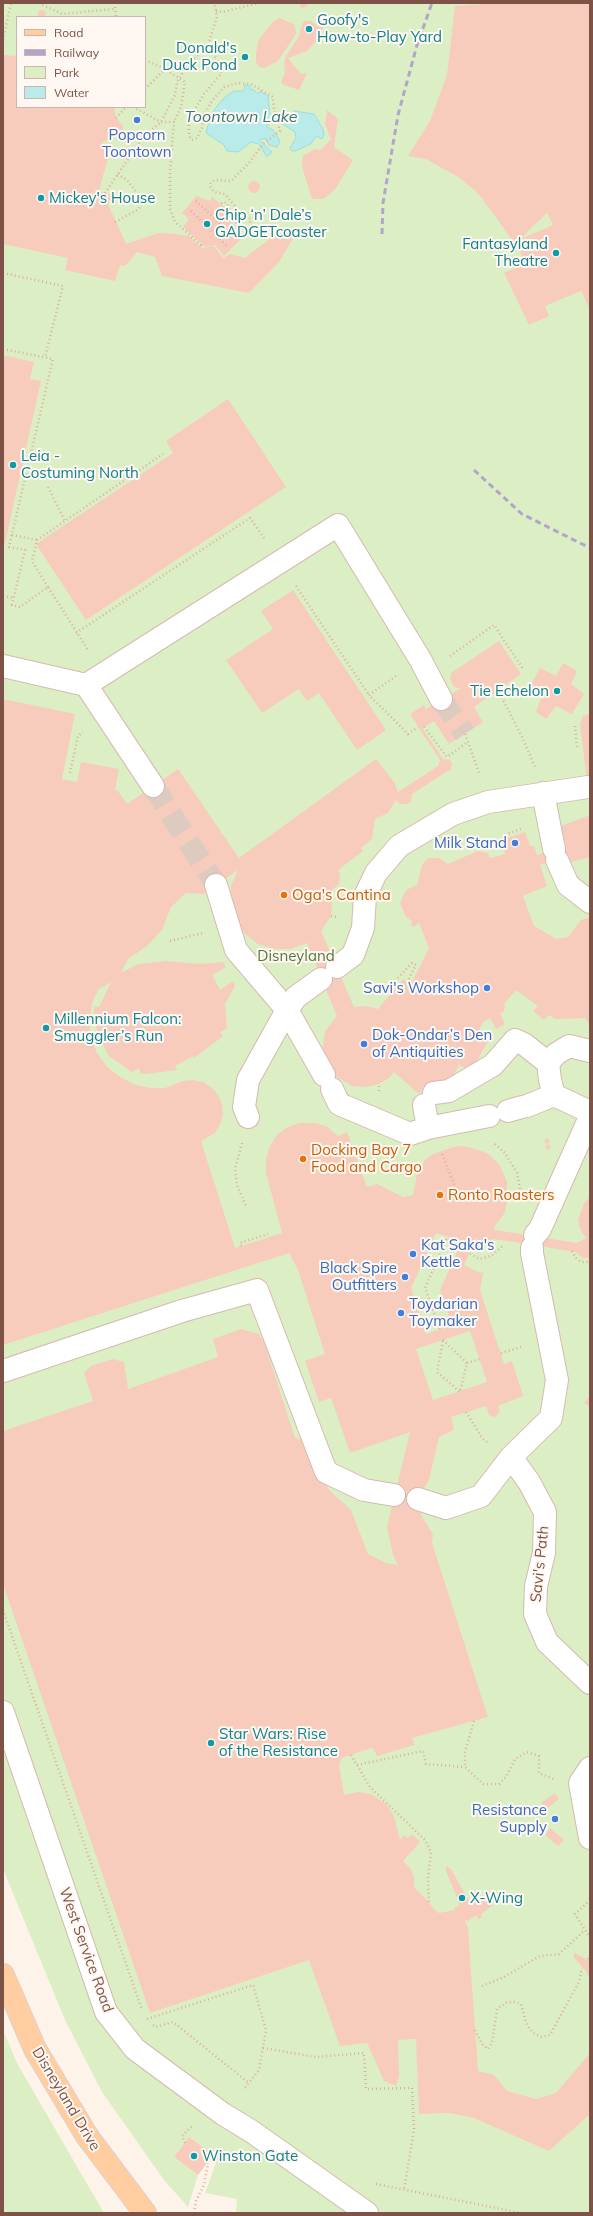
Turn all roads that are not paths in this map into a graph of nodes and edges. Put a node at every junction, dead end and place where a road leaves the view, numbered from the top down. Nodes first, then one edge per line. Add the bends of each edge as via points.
1 (3, 666) edge
2 (95, 680) junction
3 (441, 699) tunnel mouth
4 (153, 786) tunnel mouth
5 (588, 786) dead end
6 (543, 793) junction
7 (216, 885) tunnel mouth
8 (590, 902) edge
9 (287, 1010) junction
10 (590, 1052) edge
11 (548, 1062) junction
12 (554, 1095) junction
13 (590, 1112) edge
14 (248, 1117) road end
15 (590, 1117) edge
16 (428, 1128) junction
17 (3, 1371) edge
18 (511, 1458) junction
19 (394, 1495) dead end
20 (418, 1499) dead end
21 (590, 1683) edge
22 (3, 1712) edge
23 (585, 1776) edge
24 (590, 1838) edge
25 (3, 1975) edge
26 (140, 2207) edge
27 (367, 2213) edge

1 - 2 street
2 - 3 street via 338,525 420,659
2 - 4 street
5 - 6 street
6 - 8 street via 556,855 568,885
6 - 9 street via 488,802 453,814 399,846 376,873 365,896 363,928 353,955 296,998
7 - 9 street via 236,950
9 - 14 street via 248,1080 244,1107
9 - 16 street via 340,1104 410,1134
10 - 11 street via 569,1046
11 - 12 street
11 - 16 street via 515,1040 494,1065 449,1091 429,1099
12 - 13 street
12 - 16 street via 512,1110
15 - 18 street via 534,1241 532,1253 557,1380 551,1418
17 - 19 street via 182,1311 257,1290 326,1472 364,1490
18 - 20 street via 481,1496 446,1508
18 - 21 street, Savi's Path via 529,1482 545,1512 544,1553 536,1586 534,1614 547,1642
22 - 27 street, West Service Road via 106,2012 135,2049 223,2114
23 - 24 street
25 - 26 main road, Disneyland Drive via 34,2049 87,2136

